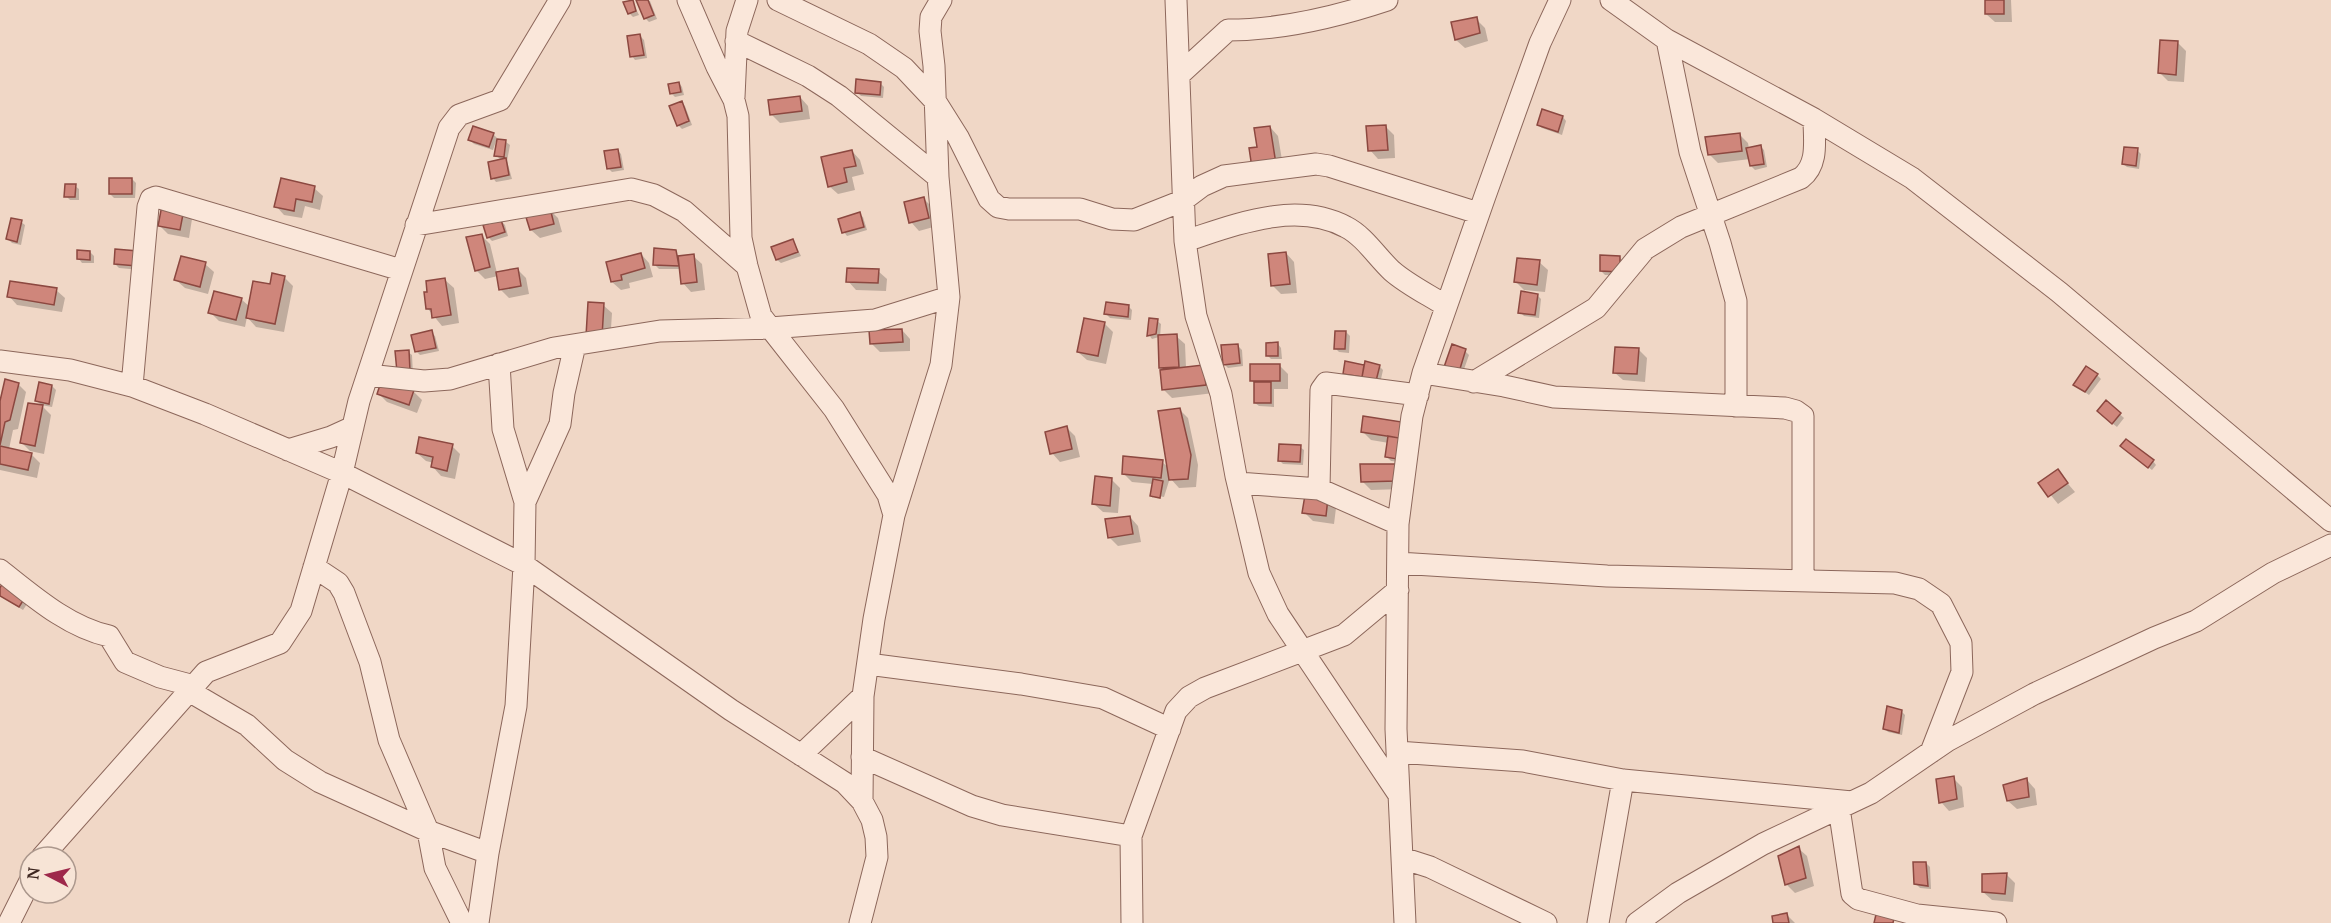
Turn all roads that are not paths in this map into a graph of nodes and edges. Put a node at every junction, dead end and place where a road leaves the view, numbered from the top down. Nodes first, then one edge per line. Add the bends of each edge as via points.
1 (560, 0) edge
2 (688, 0) edge
3 (747, 0) edge
4 (778, 0) edge
5 (941, 0) edge
6 (1176, 0) edge
7 (1387, 0) edge
8 (1560, 0) edge
9 (1611, 0) edge
10 (1667, 40) junction
11 (736, 41) junction
12 (1179, 75) junction
13 (734, 100) junction
14 (936, 102) junction
15 (1814, 119) junction
16 (938, 177) junction
17 (1182, 201) junction
18 (1478, 213) junction
19 (1710, 215) junction
20 (416, 225) junction
21 (1185, 241) junction
22 (747, 266) junction
23 (401, 270) junction
24 (949, 297) junction
25 (1446, 306) junction
26 (770, 328) junction
27 (575, 345) junction
28 (0, 362) edge
29 (499, 364) junction
30 (1423, 373) junction
31 (368, 375) junction
32 (1474, 382) junction
33 (132, 386) junction
34 (1418, 395) junction
35 (1736, 406) junction
36 (353, 427) junction
37 (288, 450) junction
38 (342, 473) junction
39 (1238, 483) junction
40 (1319, 489) junction
41 (525, 502) junction
42 (894, 515) junction
43 (2331, 521) edge
44 (1398, 524) junction
45 (2331, 545) edge
46 (1398, 563) junction
47 (524, 565) junction
48 (314, 567) junction
49 (0, 570) edge
50 (1803, 581) junction
51 (1398, 590) junction
52 (1302, 650) junction
53 (868, 664) junction
54 (191, 688) junction
55 (863, 696) junction
56 (1170, 729) junction
57 (1397, 752) junction
58 (1931, 752) junction
59 (801, 755) junction
60 (862, 757) junction
61 (1623, 780) junction
62 (1399, 796) junction
63 (862, 801) junction
64 (1846, 805) junction
65 (428, 831) junction
66 (1131, 836) junction
67 (53, 845) edge
68 (488, 853) junction
69 (1402, 858) junction
70 (18, 905) edge
71 (9, 923) edge
72 (462, 923) edge
73 (478, 923) edge
74 (860, 923) edge
75 (1132, 923) edge
76 (1405, 923) edge
77 (1546, 923) edge
78 (1598, 923) edge
79 (1637, 923) edge
80 (1996, 923) edge

1 - 20 street via 500,100 459,115 449,128
2 - 13 street
3 - 11 street
4 - 14 street via 869,44 904,68
5 - 14 street via 930,22
6 - 12 street
7 - 12 street via 1351,12 1278,26 1228,30
8 - 18 street via 1540,43
9 - 10 street
10 - 15 street
10 - 19 street via 1690,152
11 - 13 street
11 - 16 street via 808,76 839,96
12 - 17 street
13 - 22 street via 738,116 741,238
14 - 16 street
14 - 17 street via 989,199 998,207 1080,209 1112,219 1134,220
15 - 19 street via 1814,160 1809,172
15 - 43 street via 1912,178 2059,292
16 - 24 street
17 - 18 street via 1224,176 1316,165
17 - 21 street
18 - 25 street
19 - 32 street via 1645,249 1596,308
19 - 35 street via 1736,301
20 - 22 street via 631,189 654,195 684,211
20 - 23 street
21 - 25 street via 1263,217 1312,216 1346,227 1394,272
21 - 39 street via 1196,316 1221,394
22 - 26 street via 761,316
23 - 31 street
23 - 33 street via 156,197 151,199
24 - 26 street via 875,320
24 - 42 street via 941,365
25 - 30 street
26 - 27 street via 660,331
26 - 42 street via 834,409 888,495
27 - 29 street
27 - 41 street via 560,424
28 - 33 street via 70,370
29 - 31 street via 450,379 424,381
29 - 41 street via 503,429
30 - 32 street
30 - 34 street
31 - 36 street
32 - 35 street via 1554,397
33 - 37 street
34 - 40 street via 1326,383 1321,390
34 - 44 street
35 - 50 street via 1785,408 1803,416
36 - 37 street
36 - 38 street
37 - 38 street
38 - 47 street
38 - 48 street
39 - 40 street
39 - 52 street via 1259,573 1278,614
40 - 44 street
41 - 47 street
42 - 53 street
44 - 46 street
45 - 58 street via 2273,573 2196,621 2034,694
46 - 50 street via 1607,576
46 - 51 street
47 - 59 street
47 - 68 street via 516,706
48 - 54 street via 301,611 280,643 206,672
48 - 65 street via 338,583 344,593 370,662 389,740
49 - 54 street via 36,599 86,629 109,636 125,662
50 - 58 street via 1896,583 1919,589 1941,604 1961,643 1962,672
51 - 52 street via 1344,635
51 - 57 street
52 - 56 street via 1189,697 1176,711
52 - 62 street
53 - 55 street
53 - 56 street via 1103,698
54 - 65 street via 247,725 285,760 320,782
54 - 67 street
55 - 59 street
55 - 60 street
56 - 66 street
57 - 61 street via 1523,761
57 - 62 street
58 - 64 street via 1871,793
59 - 63 street via 845,783
60 - 63 street
60 - 66 street via 972,806 1002,815
61 - 64 street
61 - 78 street
62 - 69 street
63 - 74 street via 872,820 877,857
64 - 79 street via 1763,844 1678,893
64 - 80 street via 1852,894 1858,899 1917,915
65 - 68 street
65 - 72 street via 435,868
66 - 75 street
68 - 73 street
69 - 76 street
69 - 77 street via 1430,867
70 - 71 street

